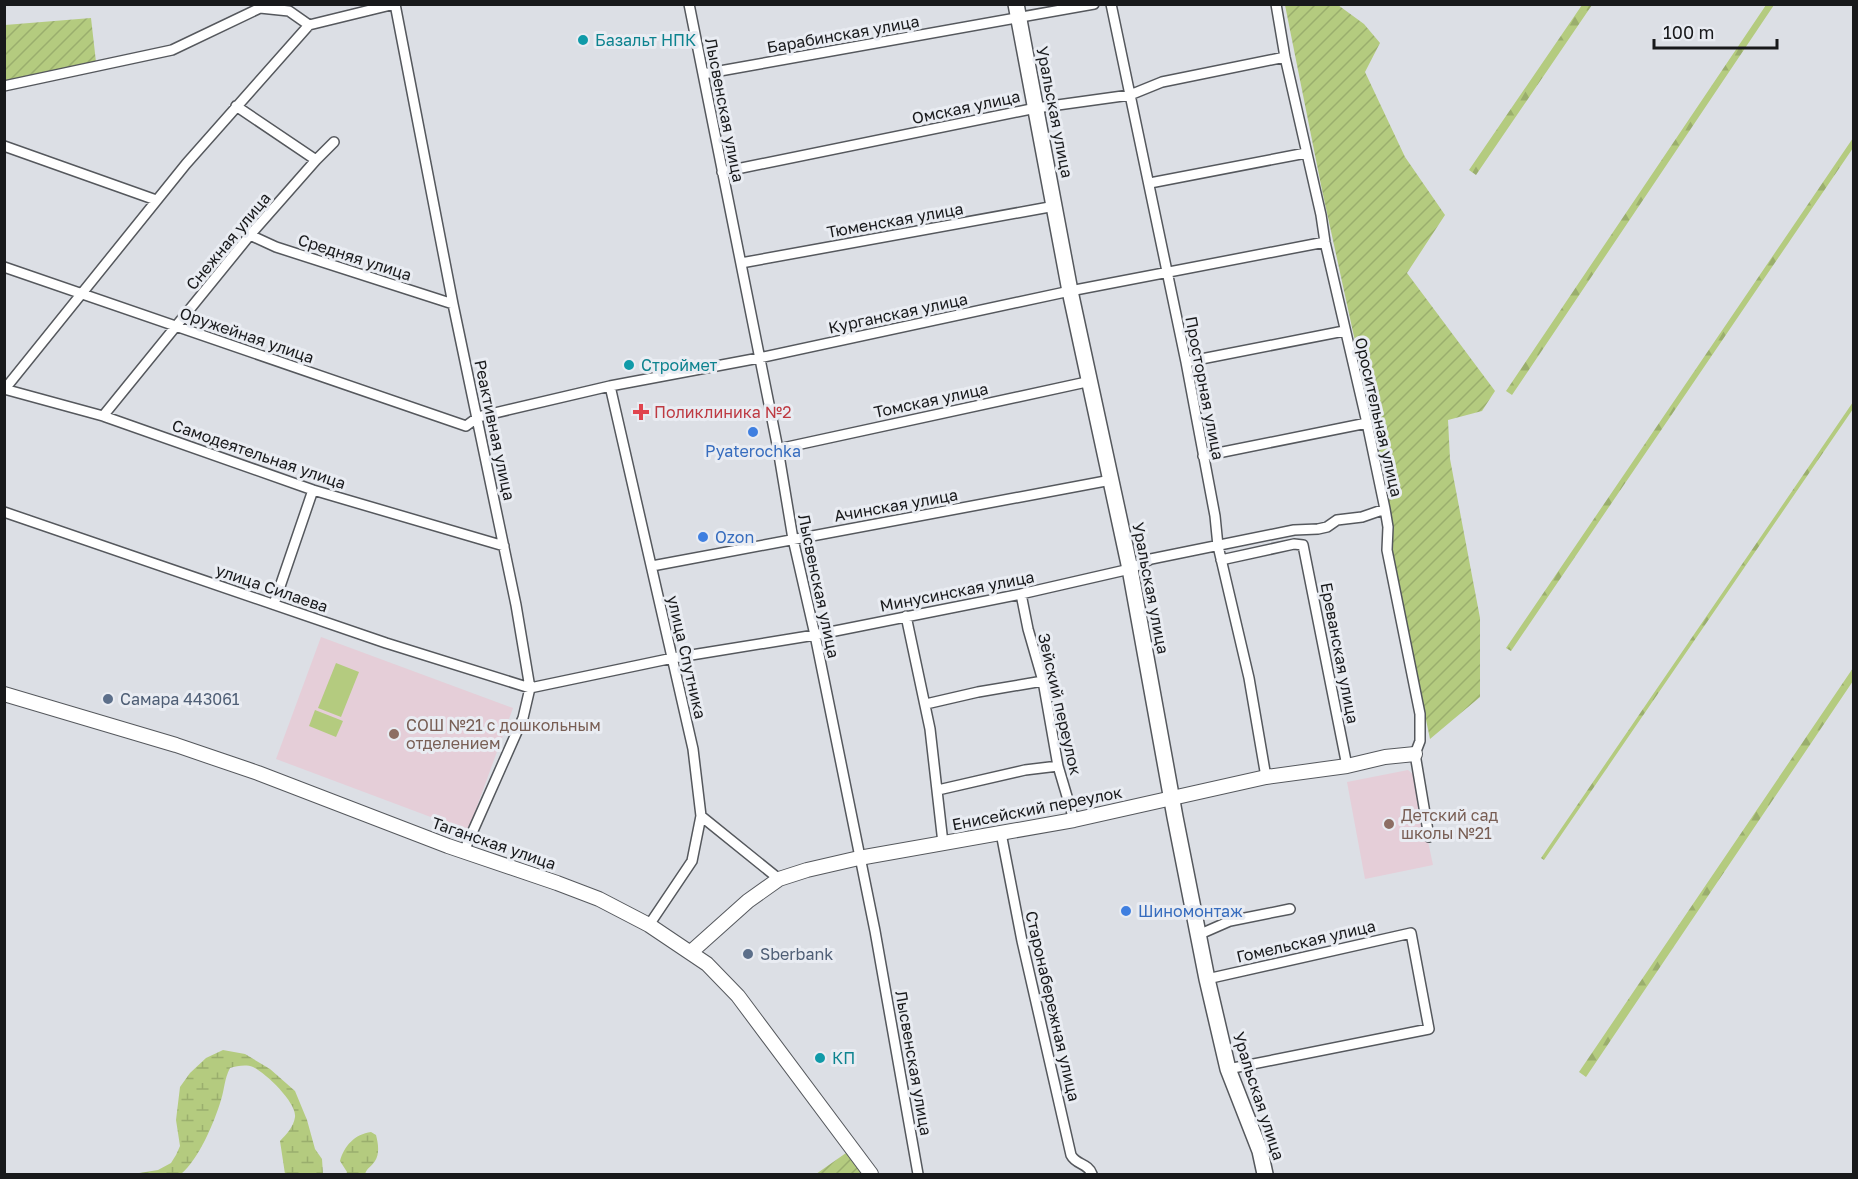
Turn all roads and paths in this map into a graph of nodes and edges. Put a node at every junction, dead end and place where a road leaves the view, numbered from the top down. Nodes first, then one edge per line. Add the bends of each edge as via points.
1 (395, 4) edge
2 (689, 4) edge
3 (1094, 4) edge
4 (1111, 4) edge
5 (1276, 4) edge
6 (1017, 11) edge
7 (309, 25) junction
8 (1285, 57) junction
9 (703, 74) junction
10 (4, 86) edge
11 (1130, 95) junction
12 (236, 106) junction
13 (1036, 108) junction
14 (334, 142) dead end
15 (4, 146) edge
16 (1306, 153) junction
17 (316, 160) junction
18 (722, 172) junction
19 (1149, 183) junction
20 (156, 200) junction
21 (1055, 206) junction
22 (250, 235) junction
23 (1324, 242) junction
24 (741, 263) junction
25 (4, 267) edge
26 (1168, 273) junction
27 (1070, 291) junction
28 (82, 293) junction
29 (453, 304) junction
30 (176, 327) junction
31 (1344, 331) junction
32 (759, 358) junction
33 (1186, 362) junction
34 (1091, 381) junction
35 (610, 386) junction
36 (5, 390) edge
37 (103, 416) junction
38 (478, 417) junction
39 (1367, 423) junction
40 (778, 448) junction
41 (1203, 456) junction
42 (1111, 480) junction
43 (313, 490) junction
44 (1384, 509) junction
45 (4, 512) edge
46 (793, 539) junction
47 (504, 546) junction
48 (1218, 546) junction
49 (1221, 560) junction
50 (652, 566) junction
51 (1130, 569) junction
52 (1021, 594) junction
53 (274, 604) junction
54 (906, 616) junction
55 (815, 635) junction
56 (673, 658) junction
57 (1042, 681) junction
58 (530, 688) junction
59 (4, 694) edge
60 (926, 704) junction
61 (1415, 754) junction
62 (1058, 766) junction
63 (1347, 766) junction
64 (1266, 777) junction
65 (938, 790) junction
66 (1172, 798) junction
67 (701, 816) junction
68 (1074, 820) junction
69 (1001, 833) junction
70 (1430, 837) dead end
71 (943, 843) junction
72 (464, 851) junction
73 (859, 858) junction
74 (779, 879) junction
75 (1290, 909) dead end
76 (650, 925) junction
77 (1198, 935) junction
78 (691, 952) junction
79 (1207, 979) junction
80 (1228, 1069) junction
81 (871, 1174) edge
82 (918, 1174) edge
83 (1092, 1174) edge
84 (1265, 1174) edge

1 - 7 street
1 - 29 street, Реактивная улица
2 - 9 street, Лысвенская улица
3 - 6 street, Барабинская улица
4 - 11 street, Просторная улица
5 - 8 street, Оросительная улица
6 - 9 street, Барабинская улица
6 - 13 main road, Уральская улица
7 - 10 street via 289,11 260,8 172,50
7 - 12 street
8 - 11 street, Омская улица via 1162,82
8 - 16 street, Оросительная улица
9 - 18 street, Лысвенская улица
11 - 13 street, Омская улица
11 - 19 street, Просторная улица
12 - 17 street
12 - 20 street
13 - 18 street, Омская улица
13 - 21 main road, Уральская улица
14 - 17 street, Снежная улица
15 - 20 street
16 - 19 street
16 - 23 street, Оросительная улица
17 - 22 street, Снежная улица
18 - 24 street, Лысвенская улица
19 - 26 street, Просторная улица
20 - 28 street
21 - 24 street, Тюменская улица
21 - 27 main road, Уральская улица
22 - 29 street, Средняя улица
22 - 30 street, Снежная улица
23 - 26 street, Курганская улица
23 - 31 street, Оросительная улица
24 - 32 street, Лысвенская улица
25 - 28 street, Оружейная улица
26 - 27 street, Курганская улица
26 - 33 street, Просторная улица
27 - 32 street, Курганская улица
27 - 34 main road, Уральская улица
28 - 30 street, Оружейная улица
28 - 36 street
29 - 38 street, Реактивная улица
30 - 37 street, Снежная улица
30 - 38 street, Оружейная улица via 466,426
31 - 33 street
31 - 39 street, Оросительная улица
32 - 35 street, Курганская улица
32 - 40 street, Лысвенская улица
33 - 41 street, Просторная улица
34 - 40 street, Томская улица
34 - 42 main road, Уральская улица
35 - 38 street, Курганская улица
35 - 50 street, улица Спутника
36 - 37 street, Самодеятельная улица
37 - 43 street, Самодеятельная улица
38 - 47 street, Реактивная улица
39 - 41 street
39 - 44 street, Оросительная улица
40 - 46 street, Лысвенская улица
41 - 48 street, Просторная улица
42 - 46 street, Ачинская улица
42 - 51 main road, Уральская улица
43 - 47 street, Самодеятельная улица
43 - 53 street
44 - 48 street, Минусинская улица via 1337,520 1327,527
44 - 61 street, Оросительная улица via 1388,559 1420,714 1420,741
45 - 53 street, улица Силаева
46 - 50 street, Ачинская улица
46 - 55 street, Лысвенская улица
47 - 58 street, Реактивная улица
48 - 49 street, Просторная улица
48 - 51 street, Минусинская улица via 1151,559
49 - 63 street, Ереванская улица via 1303,545
49 - 64 street, Просторная улица via 1249,678
50 - 56 street, улица Спутника
51 - 52 street, Минусинская улица
51 - 66 main road, Уральская улица
52 - 54 street, Минусинская улица
52 - 57 street, Зейский переулок
53 - 58 street, улица Силаева
54 - 55 street, Минусинская улица
54 - 60 street
55 - 56 street, Минусинская улица
55 - 73 street, Лысвенская улица
56 - 58 street, Минусинская улица
56 - 67 street, улица Спутника via 693,749
57 - 60 street
57 - 62 street, Зейский переулок
58 - 72 street, Реактивная улица via 523,718
59 - 72 main road, Таганская улица via 196,752
60 - 65 street
61 - 63 main road, Енисейский переулок
61 - 70 street, Оросительная улица
62 - 65 street
62 - 68 street, Зейский переулок
63 - 64 main road, Енисейский переулок
64 - 66 main road, Енисейский переулок
65 - 71 street
66 - 68 main road, Енисейский переулок
66 - 77 main road, Уральская улица
67 - 74 street
67 - 76 street, улица Спутника via 692,861
68 - 69 main road, Енисейский переулок
69 - 71 main road, Енисейский переулок
69 - 83 street, Старонабережная улица via 1071,1155
71 - 73 main road, Енисейский переулок
72 - 76 main road, Таганская улица via 599,899
73 - 74 main road, Енисейский переулок
73 - 82 street, Лысвенская улица
74 - 78 main road, Енисейский переулок
75 - 77 street via 1230,921
76 - 78 main road, Таганская улица
77 - 79 main road, Уральская улица
78 - 81 main road, Таганская улица via 738,996
79 - 80 main road, Уральская улица
79 - 80 street, Гомельская улица via 1411,933 1429,1029
80 - 84 main road, Уральская улица

